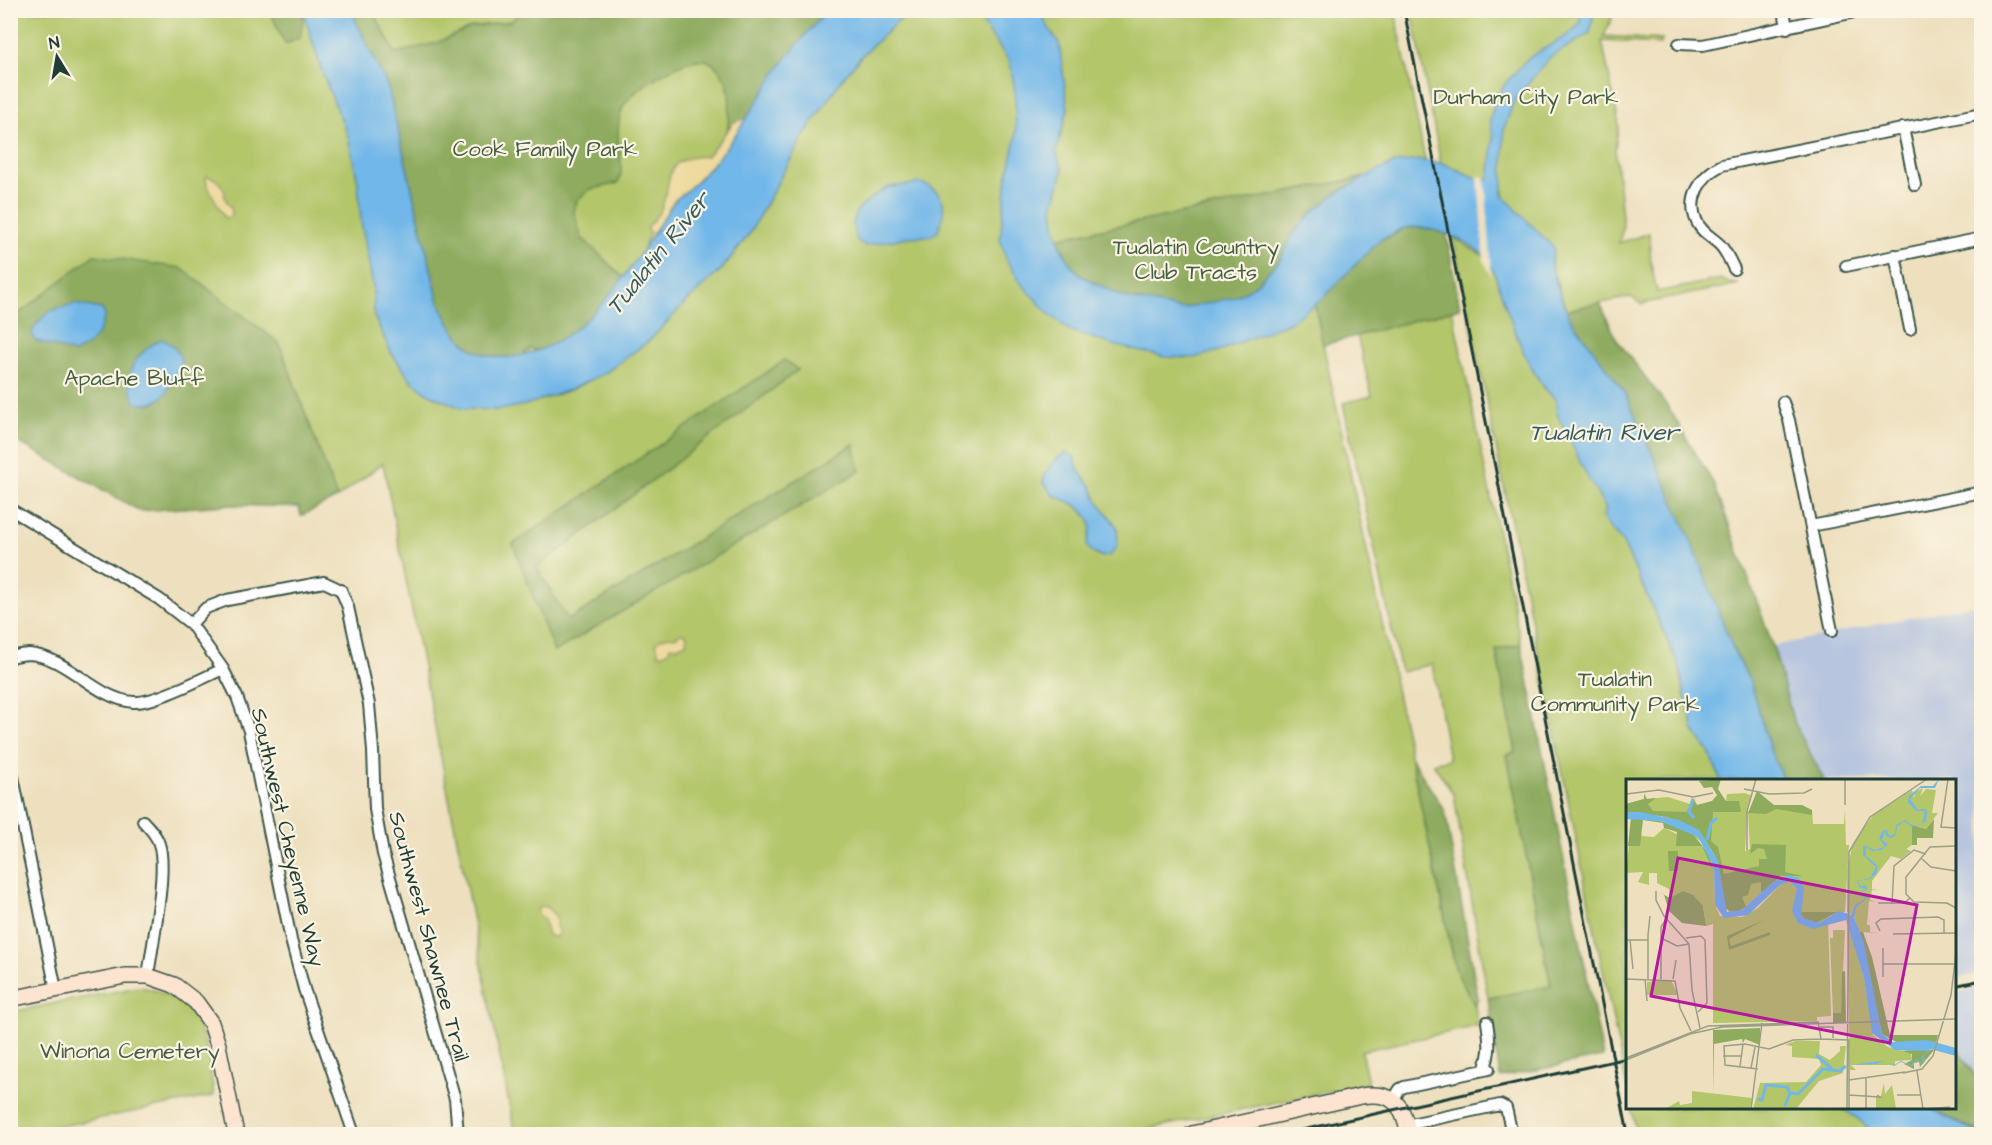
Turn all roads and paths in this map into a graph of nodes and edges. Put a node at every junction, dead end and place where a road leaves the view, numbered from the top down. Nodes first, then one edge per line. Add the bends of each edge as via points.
1 (1784, 10) edge
2 (1864, 10) edge
3 (1787, 28) junction
4 (1678, 44) dead end
5 (1982, 113) edge
6 (1903, 128) junction
7 (1915, 185) dead end
8 (1982, 238) edge
9 (1895, 255) junction
10 (1846, 266) dead end
11 (1734, 269) dead end
12 (1910, 329) dead end
13 (1783, 402) dead end
14 (1982, 492) edge
15 (10, 509) edge
16 (1811, 526) junction
17 (191, 624) junction
18 (1832, 631) dead end
19 (10, 657) edge
20 (224, 669) junction
21 (10, 762) edge
22 (143, 821) dead end
23 (148, 976) junction
24 (56, 990) junction
25 (10, 999) edge
26 (1487, 1022) dead end
27 (1393, 1100) junction
28 (1407, 1130) edge
29 (237, 1134) edge
30 (354, 1134) edge
31 (458, 1134) edge
32 (1192, 1134) edge
33 (1512, 1134) edge

1 - 3 street
2 - 3 street
3 - 4 street via 1703,45
5 - 6 street
6 - 7 street
6 - 11 street via 1713,169 1698,186 1693,210 1703,231 1719,244
8 - 9 street
9 - 10 street
9 - 12 street
13 - 16 street
14 - 16 street
15 - 17 street, Southwest Cheyenne Way via 159,599
16 - 18 street
17 - 20 street, Southwest Cheyenne Way
17 - 31 street, Southwest Shawnee Trail via 206,608 226,600 324,582 341,590 369,704 375,809 383,854 455,1099
19 - 20 street via 28,654 54,661 114,698 135,702 155,698
20 - 30 street, Southwest Cheyenne Way via 249,731 304,989
21 - 24 street
22 - 23 street via 160,844 162,869
23 - 24 main road via 124,976
23 - 29 main road via 186,992 207,1016 218,1045
24 - 25 main road
26 - 27 street via 1491,1046 1486,1070 1404,1087
27 - 28 main road
27 - 32 main road via 1378,1094 1361,1096
28 - 33 street via 1495,1105 1504,1106

